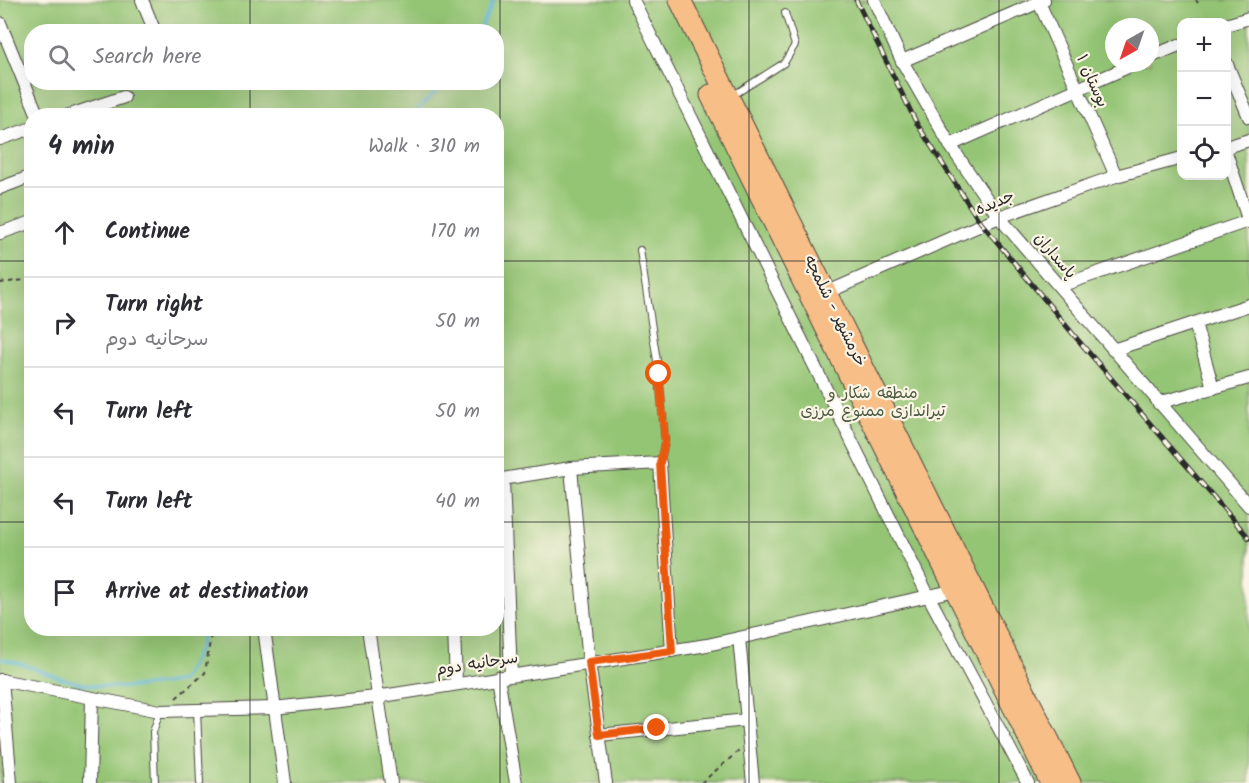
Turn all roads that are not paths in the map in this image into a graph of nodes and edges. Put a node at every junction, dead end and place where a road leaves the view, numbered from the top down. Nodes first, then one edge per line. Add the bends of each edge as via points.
1 (142, 0) edge
2 (633, 0) edge
3 (664, 0) edge
4 (680, 0) edge
5 (874, 0) edge
6 (1040, 1) edge
7 (785, 13) dead end
8 (1249, 18) edge
9 (0, 23) edge
10 (152, 24) edge
11 (1231, 24) edge
12 (1177, 46) edge
13 (1159, 53) edge
14 (902, 61) junction
15 (1116, 72) edge
16 (1231, 72) edge
17 (24, 82) edge
18 (1077, 89) junction
19 (27, 90) edge
20 (124, 97) dead end
21 (729, 98) junction
22 (35, 108) edge
23 (91, 108) edge
24 (1249, 117) edge
25 (24, 131) edge
26 (0, 139) edge
27 (1249, 140) edge
28 (950, 145) junction
29 (1231, 146) edge
30 (1177, 159) edge
31 (1231, 165) edge
32 (1116, 176) junction
33 (24, 179) edge
34 (0, 188) edge
35 (999, 217) junction
36 (1249, 221) edge
37 (24, 225) edge
38 (0, 233) edge
39 (640, 250) dead end
40 (1060, 286) junction
41 (819, 296) junction
42 (1249, 305) edge
43 (1195, 323) junction
44 (1113, 350) junction
45 (1249, 378) edge
46 (1213, 388) junction
47 (1158, 403) junction
48 (660, 463) junction
49 (571, 468) junction
50 (504, 479) edge
51 (1249, 506) edge
52 (956, 590) junction
53 (929, 597) junction
54 (265, 636) edge
55 (370, 636) edge
56 (454, 636) edge
57 (503, 636) edge
58 (739, 638) junction
59 (672, 651) junction
60 (589, 662) junction
61 (504, 676) junction
62 (1, 680) edge
63 (456, 684) junction
64 (376, 697) junction
65 (92, 698) junction
66 (273, 708) junction
67 (197, 710) junction
68 (160, 711) junction
69 (747, 720) junction
70 (599, 735) junction
71 (11, 783) edge
72 (90, 783) edge
73 (155, 783) edge
74 (200, 783) edge
75 (285, 783) edge
76 (391, 783) edge
77 (516, 783) edge
78 (606, 783) edge
79 (753, 783) edge
80 (1028, 783) edge
81 (1051, 783) edge
82 (1070, 783) edge

1 - 10 street
2 - 53 street
3 - 41 highway, خرمشهر - شلمچه
4 - 21 highway, خرمشهر - شلمچه
5 - 14 street, پاسداران
6 - 14 street
6 - 18 street, بوستان ۱
7 - 21 lane via 795,45 784,63
8 - 11 street
9 - 17 street
12 - 13 street
14 - 28 street, پاسداران
15 - 18 street
16 - 24 street
18 - 28 street
18 - 32 street, بوستان ۱
19 - 22 street
20 - 23 street
21 - 41 highway, خرمشهر - شلمچه
25 - 26 street
27 - 29 street
28 - 35 street, پاسداران
30 - 32 street, جدیده
31 - 36 street
32 - 35 street, جدیده
33 - 34 street
35 - 40 street, پاسداران
35 - 41 street, جدیده
36 - 40 street
37 - 38 street
39 - 48 lane via 659,374 665,441
40 - 44 street, پاسداران
41 - 52 highway, خرمشهر - شلمچه
41 - 82 highway, خرمشهر - شلمچه
42 - 43 street
43 - 44 street
43 - 46 street
44 - 47 street, پاسداران
45 - 46 street
46 - 47 street
47 - 51 street, پاسداران
48 - 49 street
48 - 59 street
49 - 50 street
49 - 60 street
52 - 53 street, سرحانیه دوم
52 - 81 highway, خرمشهر - شلمچه
53 - 58 street, سرحانیه دوم
53 - 80 street
54 - 66 street
55 - 64 street via 378,679
56 - 63 street
57 - 61 street
58 - 59 street, سرحانیه دوم
58 - 69 street
59 - 60 street, سرحانیه دوم
60 - 61 street, سرحانیه دوم
60 - 70 street
61 - 63 street, سرحانیه دوم
61 - 77 street
62 - 65 street, سرحانیه دوم
62 - 71 street
63 - 64 street, سرحانیه دوم
64 - 66 street, سرحانیه دوم
64 - 76 street
65 - 68 street, سرحانیه دوم
65 - 72 street
66 - 67 street, سرحانیه دوم
66 - 75 street
67 - 68 street, سرحانیه دوم
67 - 74 lane
68 - 73 lane via 153,732
69 - 70 street
69 - 79 street
70 - 78 street

